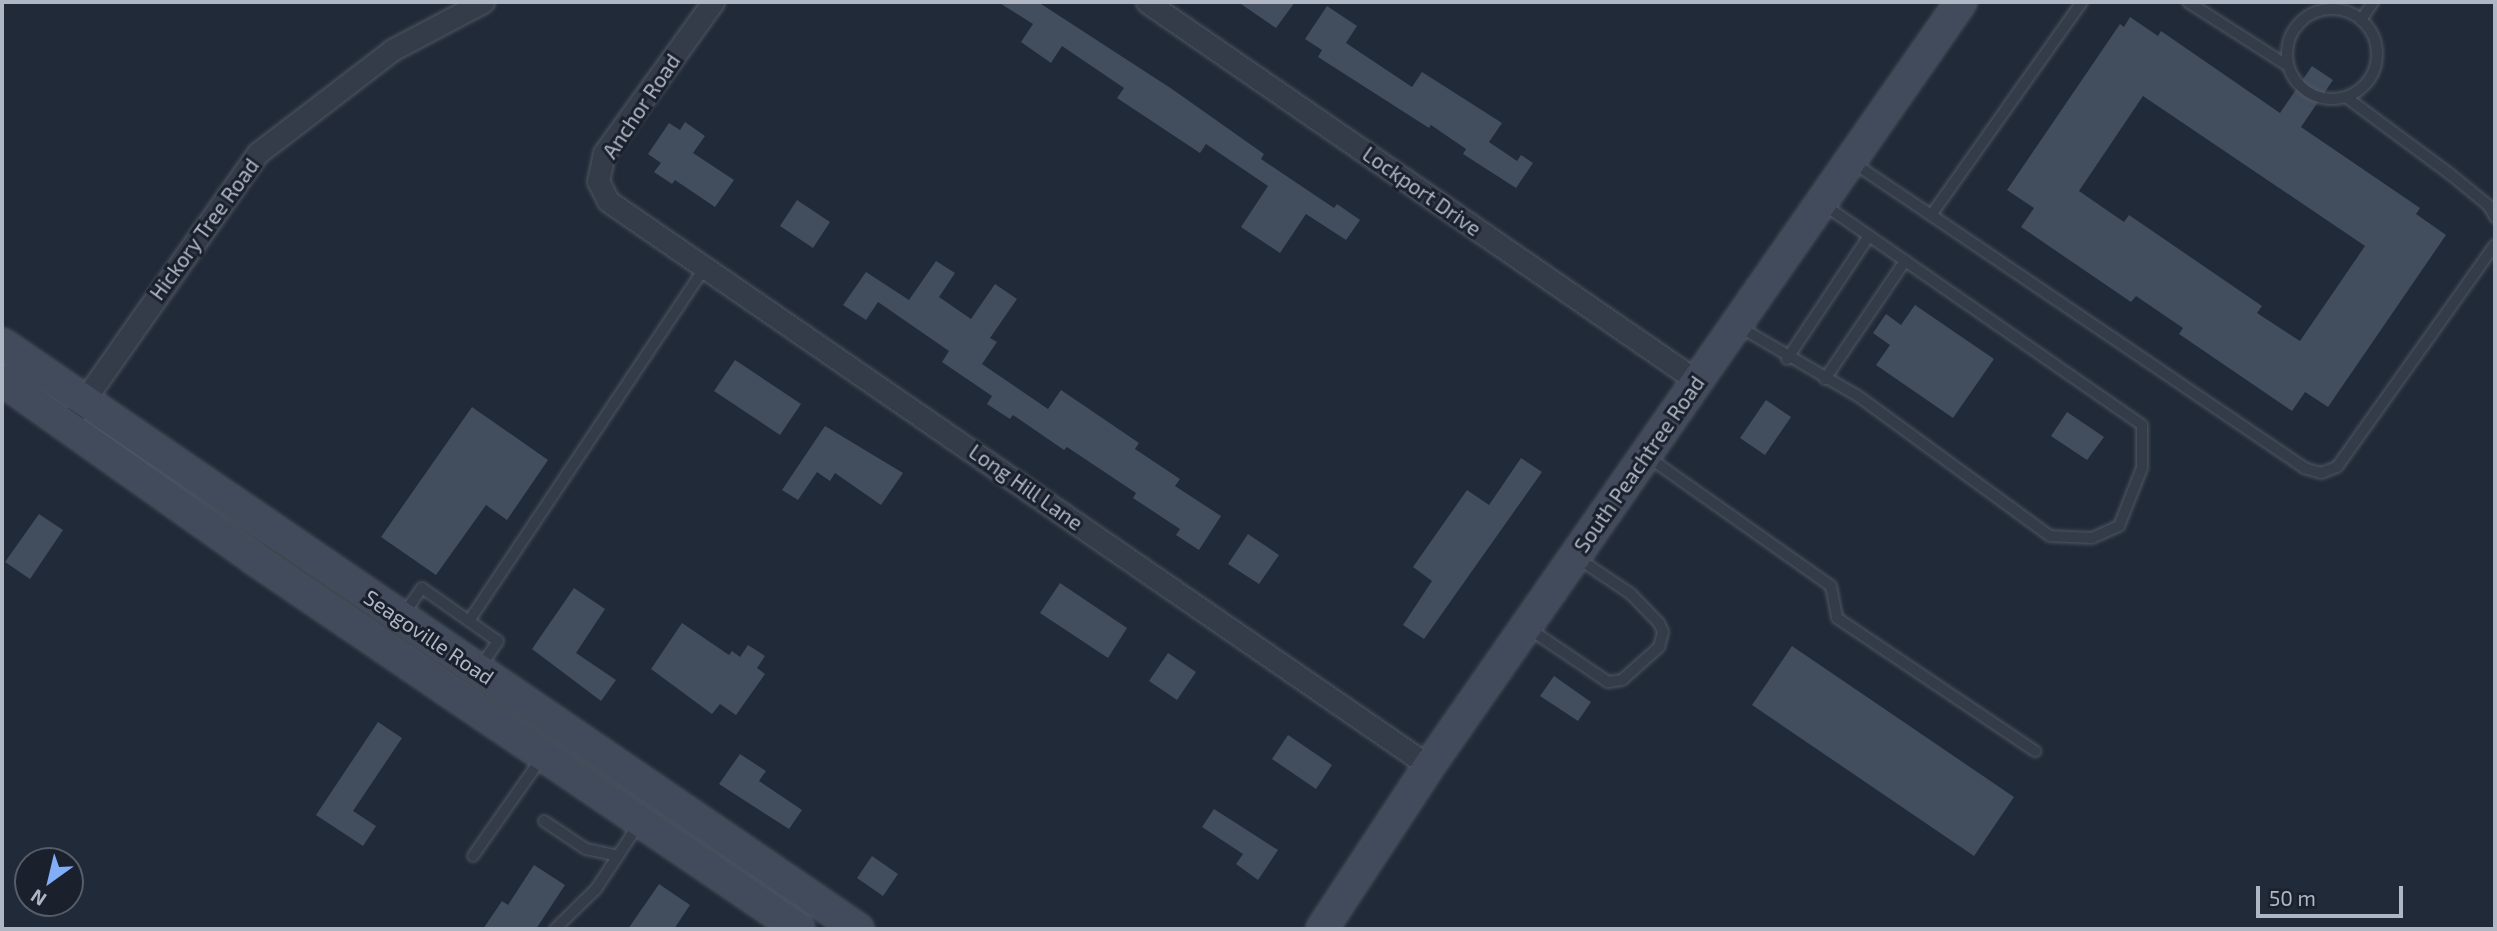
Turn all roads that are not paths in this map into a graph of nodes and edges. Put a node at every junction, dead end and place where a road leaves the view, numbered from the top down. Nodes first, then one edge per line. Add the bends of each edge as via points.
1 (483, 2) edge
2 (713, 2) edge
3 (1147, 2) edge
4 (1962, 2) edge
5 (2082, 2) edge
6 (2188, 2) edge
7 (2373, 2) edge
8 (2361, 20) junction
9 (2288, 66) junction
10 (2346, 97) junction
11 (1850, 161) junction
12 (1821, 203) junction
13 (620, 212) joint
14 (1931, 215) junction
15 (2495, 217) edge
16 (1868, 236) junction
17 (2495, 244) edge
18 (1905, 261) junction
19 (704, 268) junction
20 (1736, 325) junction
21 (2, 344) edge
22 (1787, 359) junction
23 (1825, 379) junction
24 (2, 380) edge
25 (1697, 381) junction
26 (84, 401) junction
27 (66, 425) junction
28 (1645, 455) junction
29 (1575, 556) junction
30 (309, 557) junction
31 (291, 584) junction
32 (401, 618) junction
33 (469, 621) junction
34 (1526, 626) junction
35 (478, 670) junction
36 (2035, 751) dead end
37 (545, 753) junction
38 (1429, 766) junction
39 (641, 820) junction
40 (544, 821) dead end
41 (708, 825) junction
42 (690, 853) junction
43 (473, 856) dead end
44 (618, 856) junction
45 (555, 929) edge
46 (799, 929) edge
47 (858, 929) edge
48 (1322, 929) edge

1 - 26 street, Hickory Tree Road via 391,50 258,153
2 - 13 street, Anchor Road via 604,153 598,181
3 - 25 street, Lockport Drive
4 - 11 main road, South Peachtree Road
5 - 14 lane
6 - 9 lane
7 - 8 lane
8 - 9 lane via 2347,11 2314,12 2291,34
8 - 10 lane via 2370,30 2377,56 2368,81
9 - 10 lane via 2304,90 2317,97
10 - 15 lane via 2450,174 2489,206
11 - 12 main road, South Peachtree Road
11 - 14 lane
12 - 16 lane
12 - 20 main road, South Peachtree Road
13 - 19 street, Long Hill Lane
14 - 17 lane via 2304,468 2321,473 2337,467
16 - 18 lane
16 - 22 lane
18 - 23 lane
18 - 23 lane via 2142,425 2142,468 2119,526 2092,538 2050,536 1858,396
19 - 33 lane
19 - 38 street, Long Hill Lane
20 - 22 lane
20 - 25 main road, South Peachtree Road
21 - 26 main road, Seagoville Road
22 - 23 lane
24 - 27 main road, Seagoville Road
25 - 28 main road, South Peachtree Road
26 - 27 street, Hickory Tree Road
26 - 30 main road, Seagoville Road
27 - 31 main road, Seagoville Road
28 - 29 main road, South Peachtree Road
28 - 36 lane via 1831,586 1837,618
29 - 34 main road, South Peachtree Road
29 - 34 lane via 1631,594 1659,623 1659,647 1622,680 1608,682
30 - 31 main road
30 - 32 main road, Seagoville Road
31 - 37 main road, Seagoville Road
32 - 33 lane via 422,588
32 - 35 main road, Seagoville Road
33 - 35 lane via 498,641
34 - 38 main road, South Peachtree Road
35 - 41 main road, Seagoville Road
37 - 39 main road, Seagoville Road
37 - 43 lane
38 - 48 main road, South Peachtree Road
39 - 42 main road, Seagoville Road
39 - 44 lane
40 - 44 lane via 586,849
41 - 42 main road
41 - 47 main road, Seagoville Road
42 - 46 main road, Seagoville Road
44 - 45 lane via 596,889

